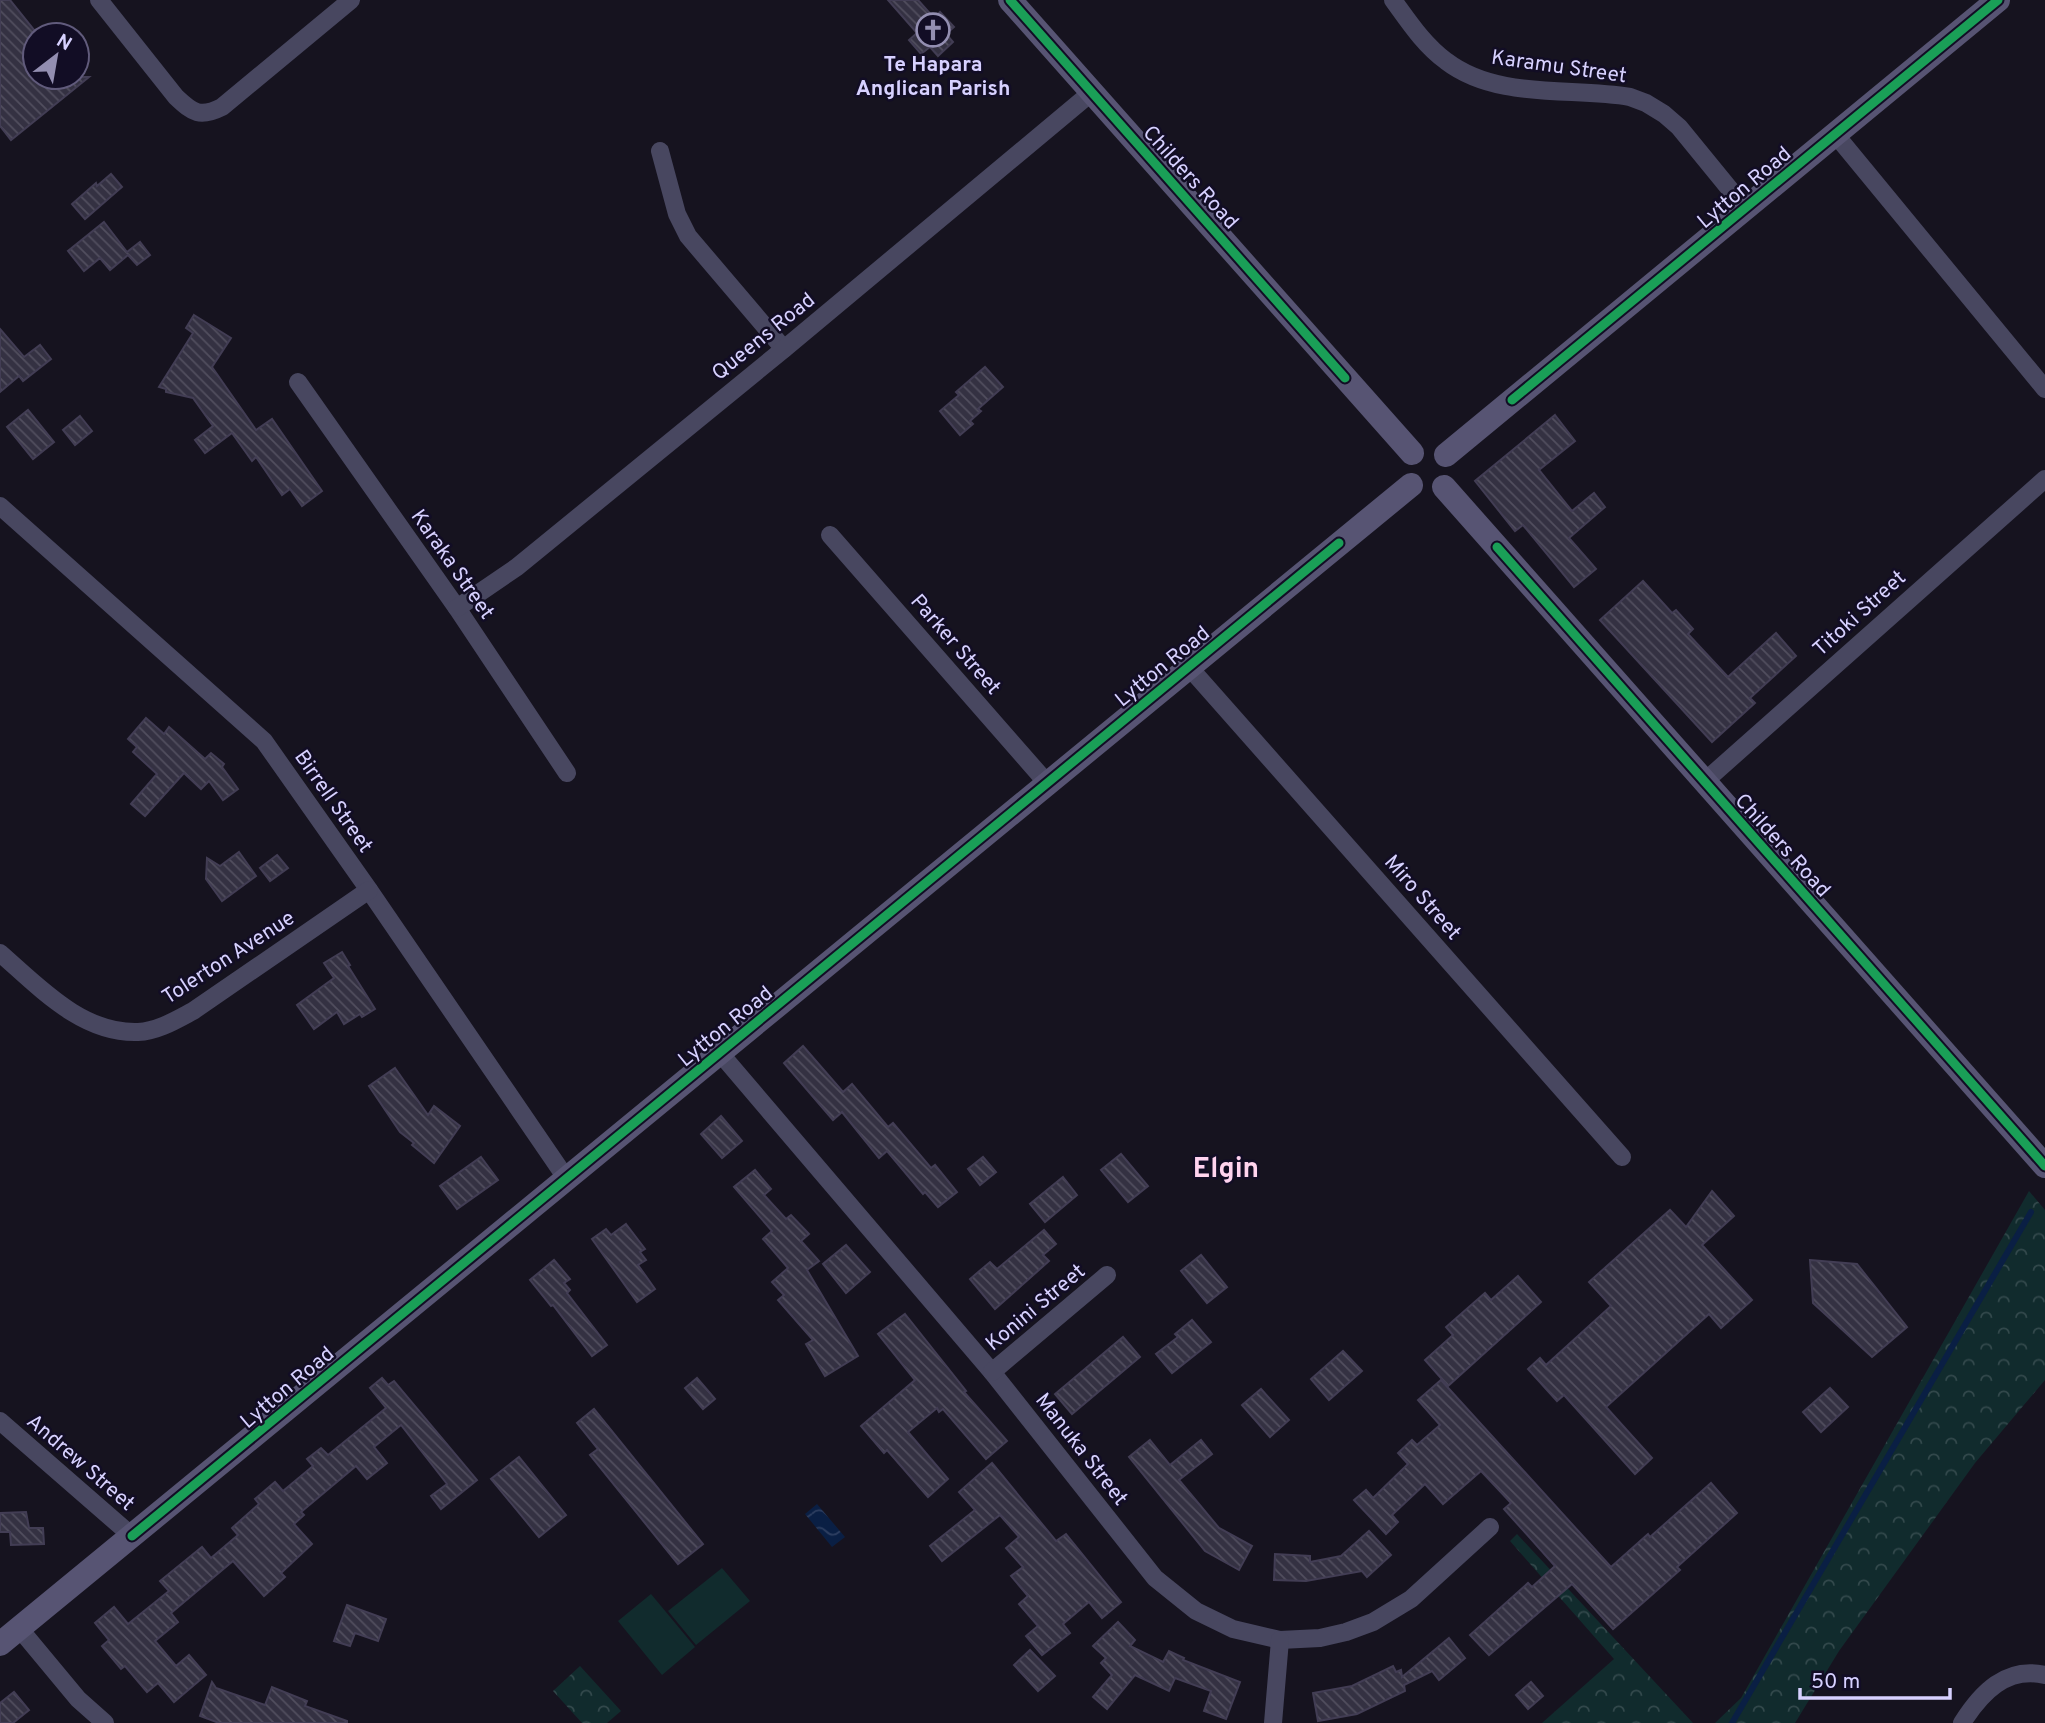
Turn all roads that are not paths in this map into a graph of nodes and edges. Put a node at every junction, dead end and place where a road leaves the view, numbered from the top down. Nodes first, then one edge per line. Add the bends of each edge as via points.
1 (99, 0) edge
2 (351, 0) edge
3 (1010, 0) edge
4 (1393, 0) edge
5 (1998, 0) edge
6 (1092, 92) junction
7 (1835, 134) junction
8 (660, 152) dead end
9 (1746, 209) junction
10 (784, 349) junction
11 (298, 382) dead end
12 (2045, 388) edge
13 (1412, 453) junction
14 (1446, 455) junction
15 (2045, 479) edge
16 (1411, 485) junction
17 (1444, 487) junction
18 (0, 506) edge
19 (830, 535) dead end
20 (457, 608) junction
21 (1189, 667) junction
22 (567, 773) dead end
23 (1704, 782) junction
24 (1047, 783) junction
25 (369, 890) junction
26 (0, 953) edge
27 (720, 1053) junction
28 (1622, 1157) dead end
29 (2045, 1166) edge
30 (566, 1178) junction
31 (1107, 1275) dead end
32 (992, 1373) junction
33 (0, 1421) edge
34 (1490, 1527) dead end
35 (132, 1536) junction
36 (9, 1636) edge
37 (1280, 1640) junction
38 (2045, 1675) edge
39 (105, 1723) edge
40 (1273, 1723) edge
41 (1962, 1723) edge

1 - 2 street via 176,97 199,114 222,107
3 - 6 main road, Childers Road
4 - 9 street, Karamu Street via 1428,46 1469,75 1518,88 1630,97 1646,103 1679,127
5 - 7 main road, Lytton Road
6 - 10 street, Queens Road
6 - 13 main road, Childers Road
7 - 9 main road, Lytton Road
7 - 12 street
8 - 10 street via 688,236
9 - 14 main road, Lytton Road
10 - 20 street, Queens Road via 517,567
11 - 20 street, Karaka Street
13 - 14 main road via 1424,445
13 - 16 main road via 1406,465
14 - 17 main road via 1450,477
15 - 23 street, Titoki Street
16 - 17 main road via 1428,494
16 - 21 main road, Lytton Road
17 - 23 main road, Childers Road
18 - 25 street, Birrell Street via 264,741
19 - 24 street, Parker Street
20 - 22 street, Karaka Street
21 - 24 main road, Lytton Road
21 - 28 street, Miro Street
23 - 29 main road, Childers Road
24 - 27 main road, Lytton Road
25 - 26 street, Tolerton Avenue via 193,1011 138,1032 82,1018
25 - 30 street, Birrell Street
27 - 30 main road, Lytton Road
27 - 32 street, Manuka Street
30 - 35 main road, Lytton Road
31 - 32 street, Konini Street
32 - 37 street, Manuka Street via 1155,1578 1196,1611 1233,1629
33 - 35 street, Andrew Street
34 - 37 street, Manuka Street via 1411,1599 1373,1622 1320,1638
35 - 36 main road, Lytton Road
36 - 39 street
37 - 40 street
38 - 41 street via 2024,1673 1995,1684

